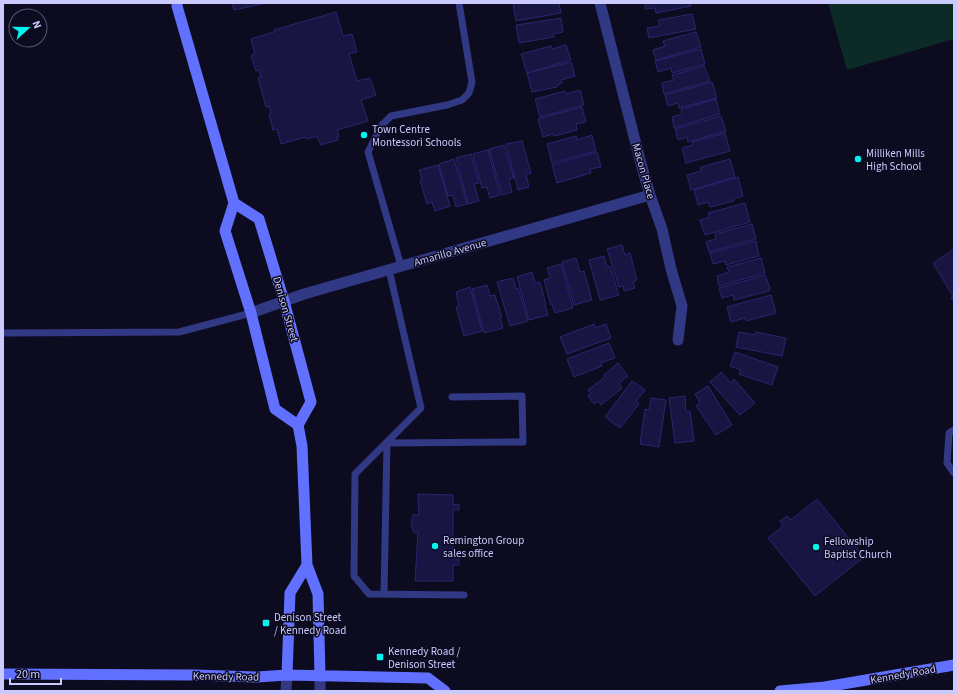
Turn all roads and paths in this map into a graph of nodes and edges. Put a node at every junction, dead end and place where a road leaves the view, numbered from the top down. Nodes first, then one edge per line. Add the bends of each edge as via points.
1 (459, 3) edge
2 (600, 3) edge
3 (175, 4) edge
4 (650, 195) junction
5 (234, 203) junction
6 (401, 266) junction
7 (389, 270) junction
8 (284, 301) junction
9 (251, 313) junction
10 (3, 333) edge
11 (678, 340) dead end
12 (452, 397) dead end
13 (298, 426) junction
14 (954, 430) edge
15 (387, 443) junction
16 (954, 473) edge
17 (307, 565) junction
18 (384, 594) junction
19 (464, 595) dead end
20 (954, 665) edge
21 (3, 674) edge
22 (287, 675) junction
23 (320, 676) junction
24 (286, 691) edge
25 (320, 691) edge
26 (445, 691) edge
27 (780, 691) edge

1 - 6 lane via 472,82 469,93 462,100 447,105 391,116 381,126 368,152
2 - 4 street, Macon Place
3 - 5 main road
4 - 6 street, Amarillo Avenue
4 - 11 street, Macon Place via 662,229 682,306
5 - 8 main road, Denison Street via 259,219
5 - 9 main road via 225,231
6 - 7 street, Amarillo Avenue
7 - 8 street, Amarillo Avenue
7 - 15 lane via 421,408
8 - 9 street, Amarillo Avenue
8 - 13 main road, Denison Street via 311,402
9 - 10 lane via 179,332
9 - 13 main road via 275,409
12 - 15 lane via 522,396 523,442
13 - 17 main road via 302,446
14 - 16 lane via 949,433 947,463
15 - 18 lane
15 - 18 lane via 355,474 354,576 369,594
17 - 22 main road via 290,593
17 - 23 main road via 318,594
18 - 19 lane
20 - 27 main road, Kennedy Road via 825,687
21 - 22 main road, Kennedy Road via 257,677
22 - 23 main road, Kennedy Road
22 - 24 street
23 - 25 street
23 - 26 main road, Kennedy Road via 428,678

